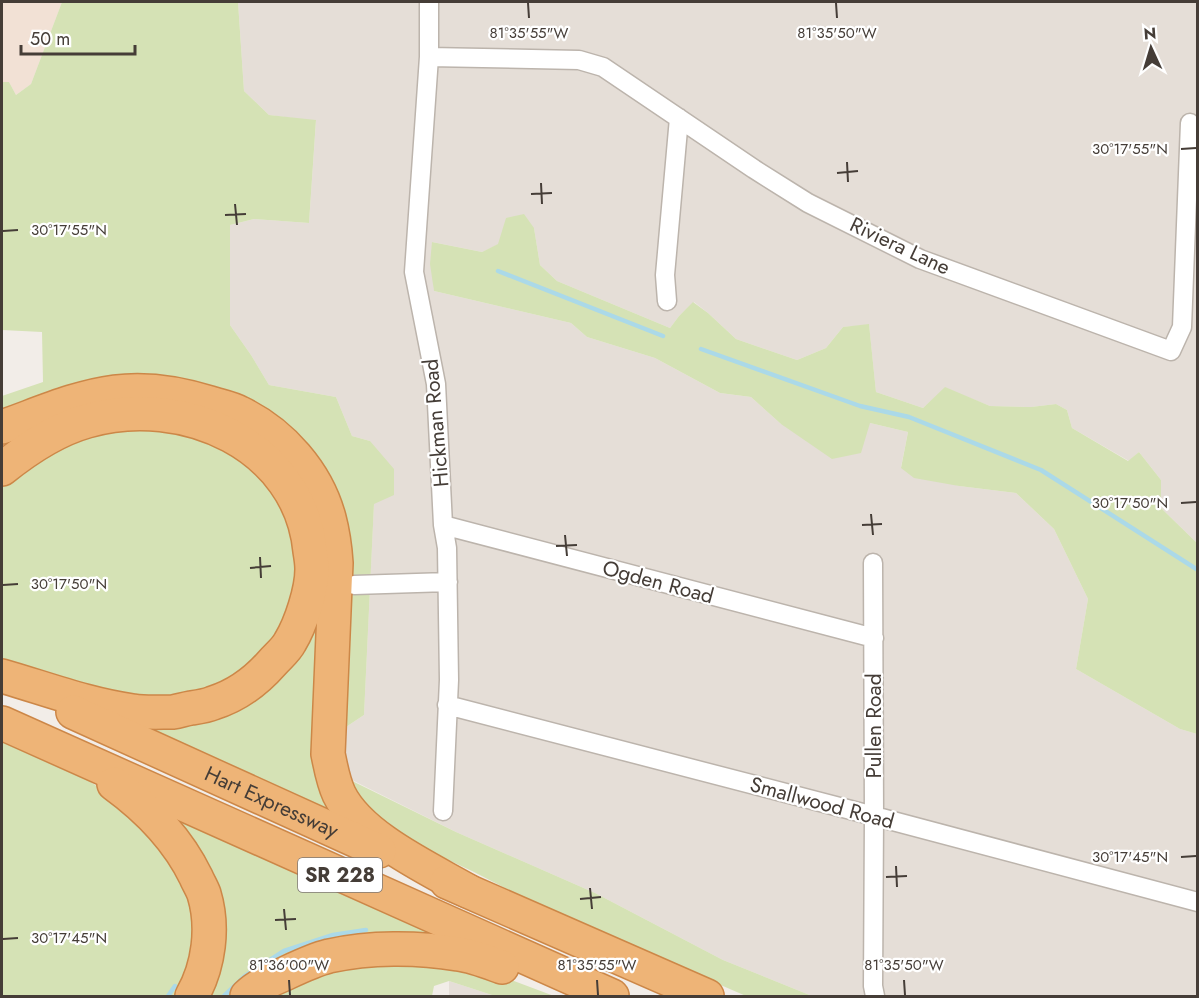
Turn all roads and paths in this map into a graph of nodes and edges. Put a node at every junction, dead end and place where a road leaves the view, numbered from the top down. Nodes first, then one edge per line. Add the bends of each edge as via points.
1 (429, 2) edge
2 (429, 57) junction
3 (679, 118) junction
4 (1190, 123) dead end
5 (667, 301) dead end
6 (2, 427) edge
7 (2, 470) edge
8 (443, 525) junction
9 (873, 563) dead end
10 (447, 582) junction
11 (354, 585) dead end
12 (874, 638) junction
13 (2, 678) edge
14 (447, 705) junction
15 (2, 723) edge
16 (68, 752) junction
17 (443, 811) dead end
18 (874, 816) junction
19 (468, 891) junction
20 (1197, 902) edge
21 (192, 996) edge
22 (247, 996) edge
23 (598, 996) edge
24 (612, 996) edge
25 (706, 996) edge
26 (874, 996) edge

1 - 2 street, Hickman Road
2 - 3 street, Riviera Lane via 579,60 603,68
2 - 8 street, Hickman Road via 414,272 436,384
3 - 4 street, Riviera Lane via 808,202 920,259 1171,351 1182,327
3 - 5 street via 665,275
6 - 19 highway via 81,398 151,391 191,397 239,413 275,435 309,474 321,495 334,540 328,754 340,795 369,831
7 - 13 highway via 56,432 88,421 122,414 191,420 221,430 249,446 285,482 309,536 312,571 305,607 290,644 243,688 214,703 176,712 134,711
8 - 10 street, Hickman Road
8 - 12 street, Ogden Road
9 - 12 street, Pullen Road
10 - 11 street
10 - 14 street, Hickman Road
12 - 18 street, Pullen Road
13 - 19 highway, Hart Expressway / SR 228
14 - 17 street, Hickman Road
14 - 18 street, Smallwood Road
15 - 16 highway, Hart Expressway / SR 228
16 - 21 highway via 151,816 189,863 204,893 209,924 208,953
16 - 24 highway, Hart Expressway / SR 228
18 - 20 street, Smallwood Road
18 - 26 street, Pullen Road
19 - 25 highway, Hart Expressway / SR 228
22 - 23 highway via 298,967 329,957 390,949 460,954

